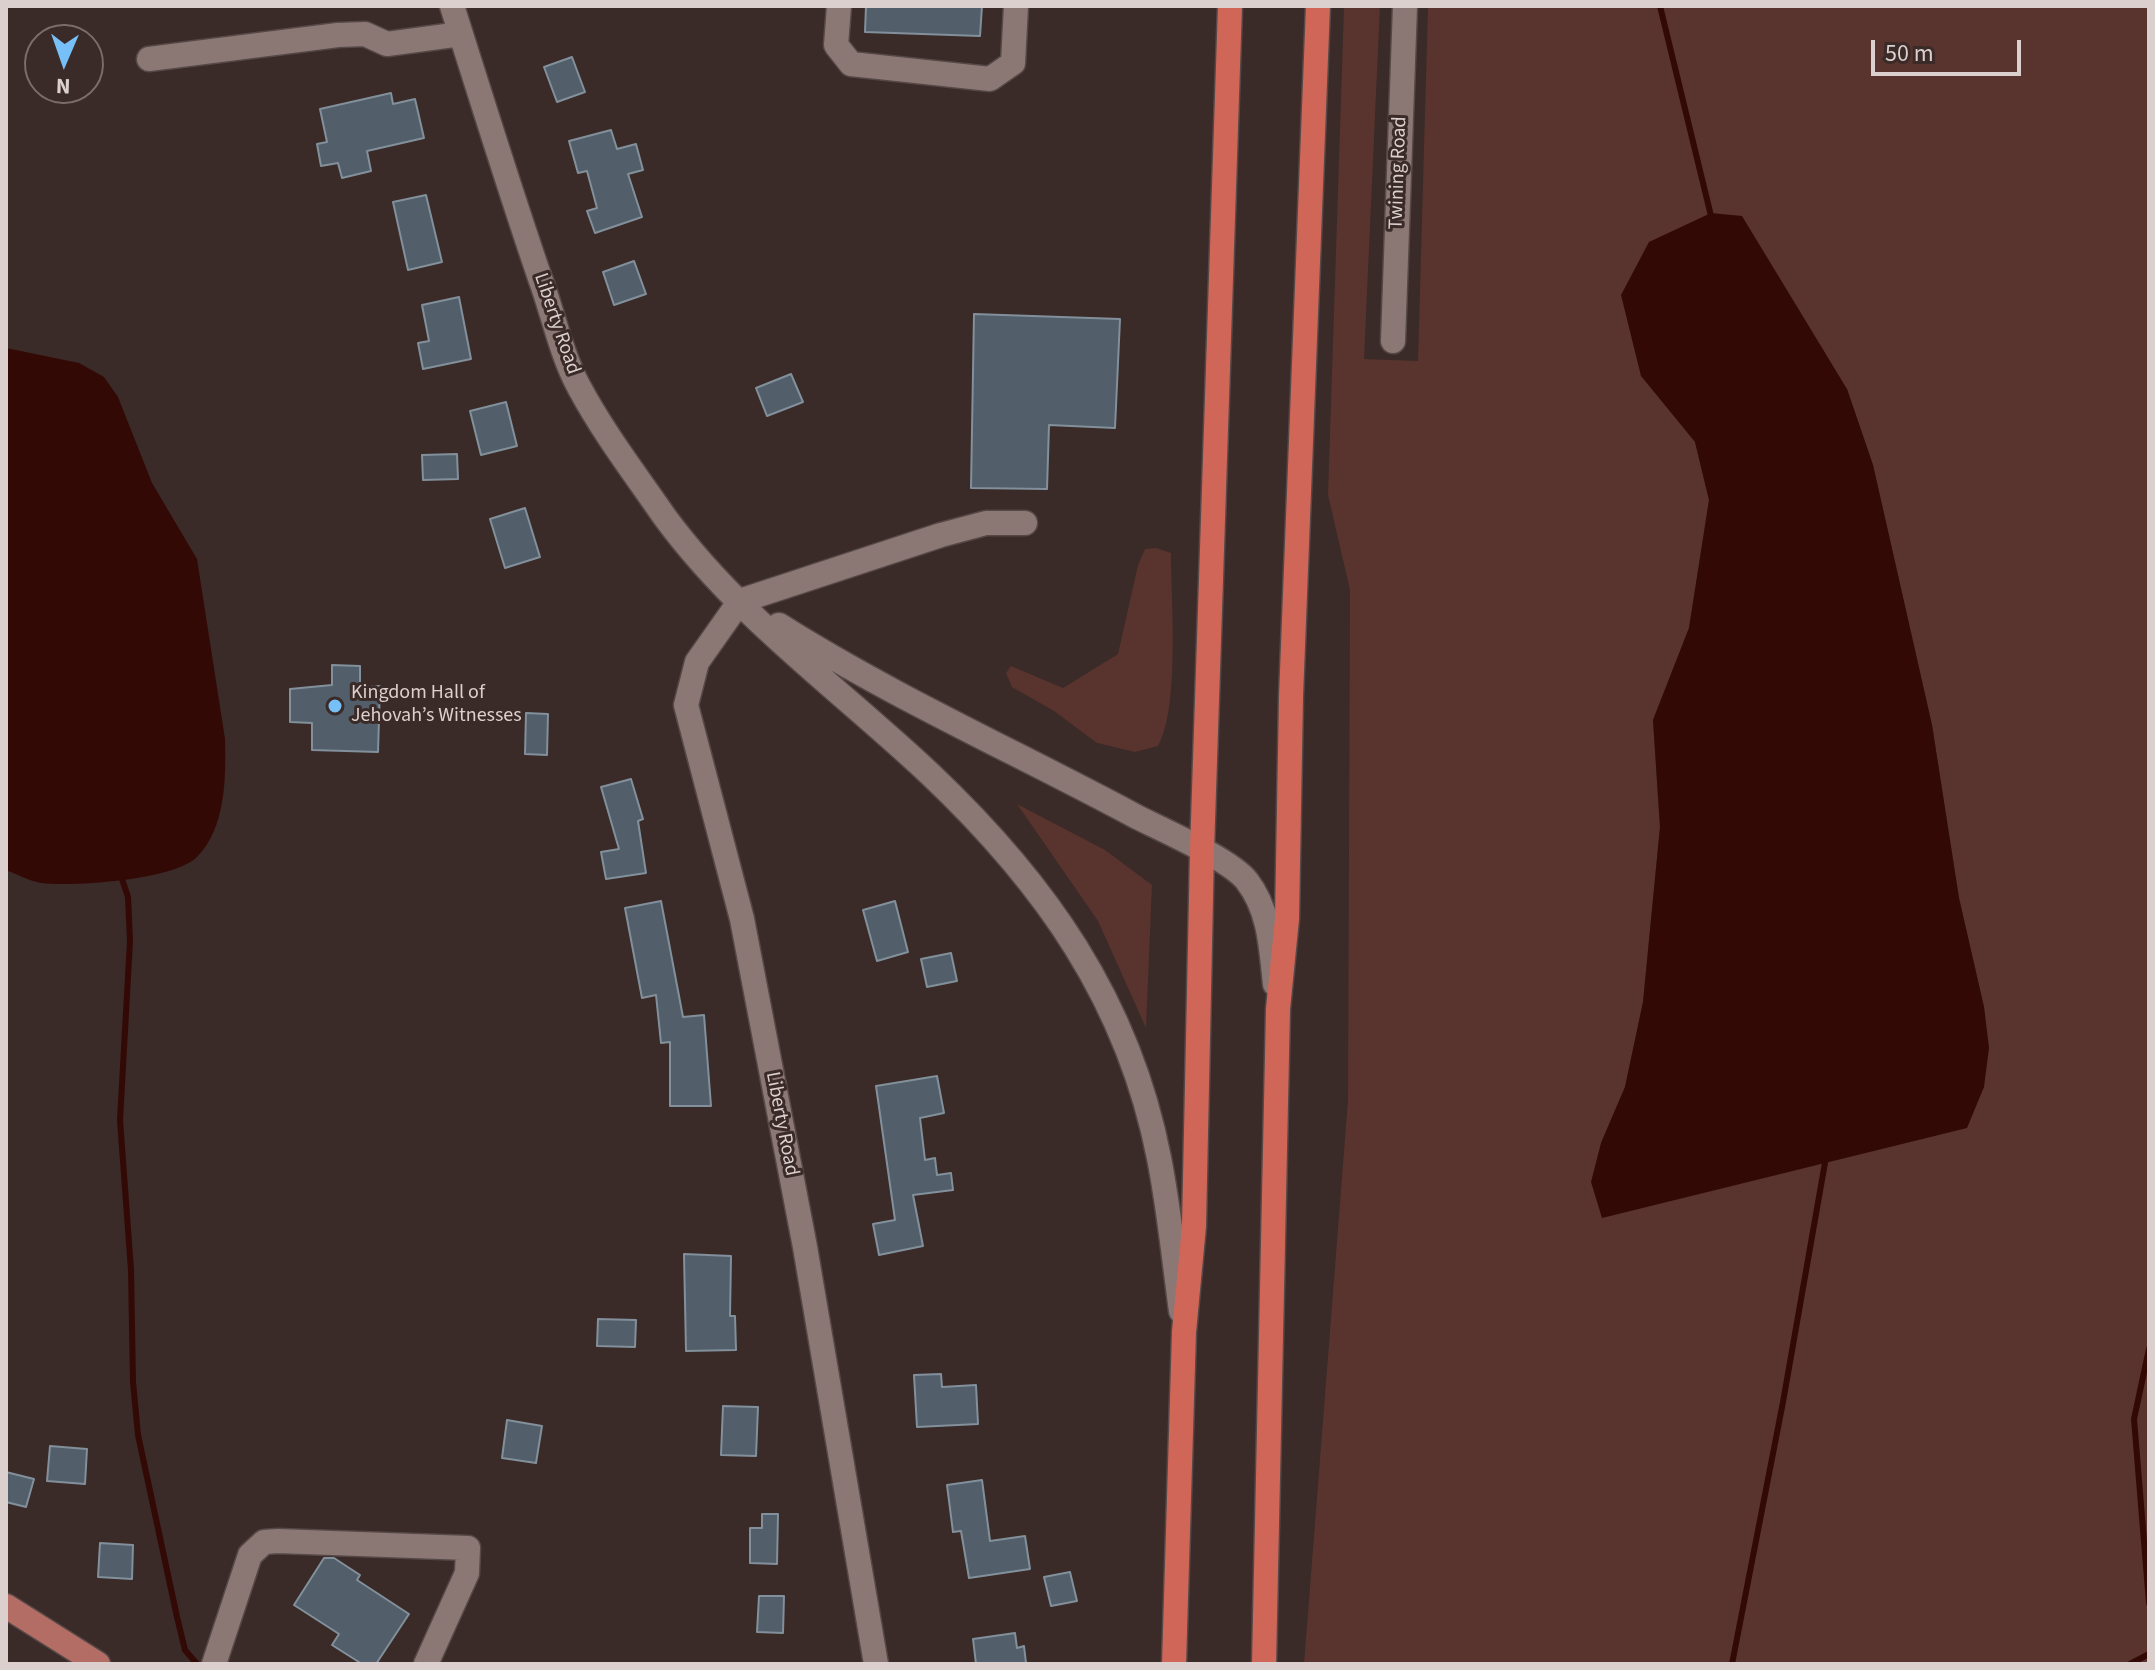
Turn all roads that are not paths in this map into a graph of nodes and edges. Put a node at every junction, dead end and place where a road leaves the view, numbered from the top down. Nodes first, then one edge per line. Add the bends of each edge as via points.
1 (452, 6) edge
2 (839, 6) edge
3 (1016, 6) edge
4 (1230, 6) edge
5 (1318, 6) edge
6 (1405, 6) edge
7 (461, 34) junction
8 (149, 59) dead end
9 (1393, 341) dead end
10 (1025, 523) dead end
11 (740, 601) junction
12 (1202, 851) junction
13 (1278, 1009) junction
14 (1184, 1332) junction
15 (6, 1606) edge
16 (98, 1664) edge
17 (214, 1664) edge
18 (426, 1664) edge
19 (876, 1664) edge
20 (1174, 1664) edge
21 (1264, 1664) edge

1 - 7 street, Liberty Road
2 - 3 street via 836,45 851,64 990,79 1013,63
4 - 12 highway
5 - 13 highway via 1287,919
6 - 9 street, Twining Road
7 - 8 street via 387,44 365,34 338,35
7 - 11 street, Liberty Road via 577,384 668,520
10 - 11 street via 986,523 941,535
11 - 12 street, Liberty Road via 877,683
11 - 14 street, Liberty Road via 969,813 1034,883 1071,936 1110,1004 1141,1088 1159,1158
11 - 19 street, Liberty Road via 697,662 686,705 742,919
12 - 13 street, Liberty Road via 1245,878 1263,907
12 - 14 highway via 1194,1226
13 - 21 highway
14 - 20 highway
15 - 16 main road
17 - 18 street via 250,1555 264,1542 468,1548 467,1573

